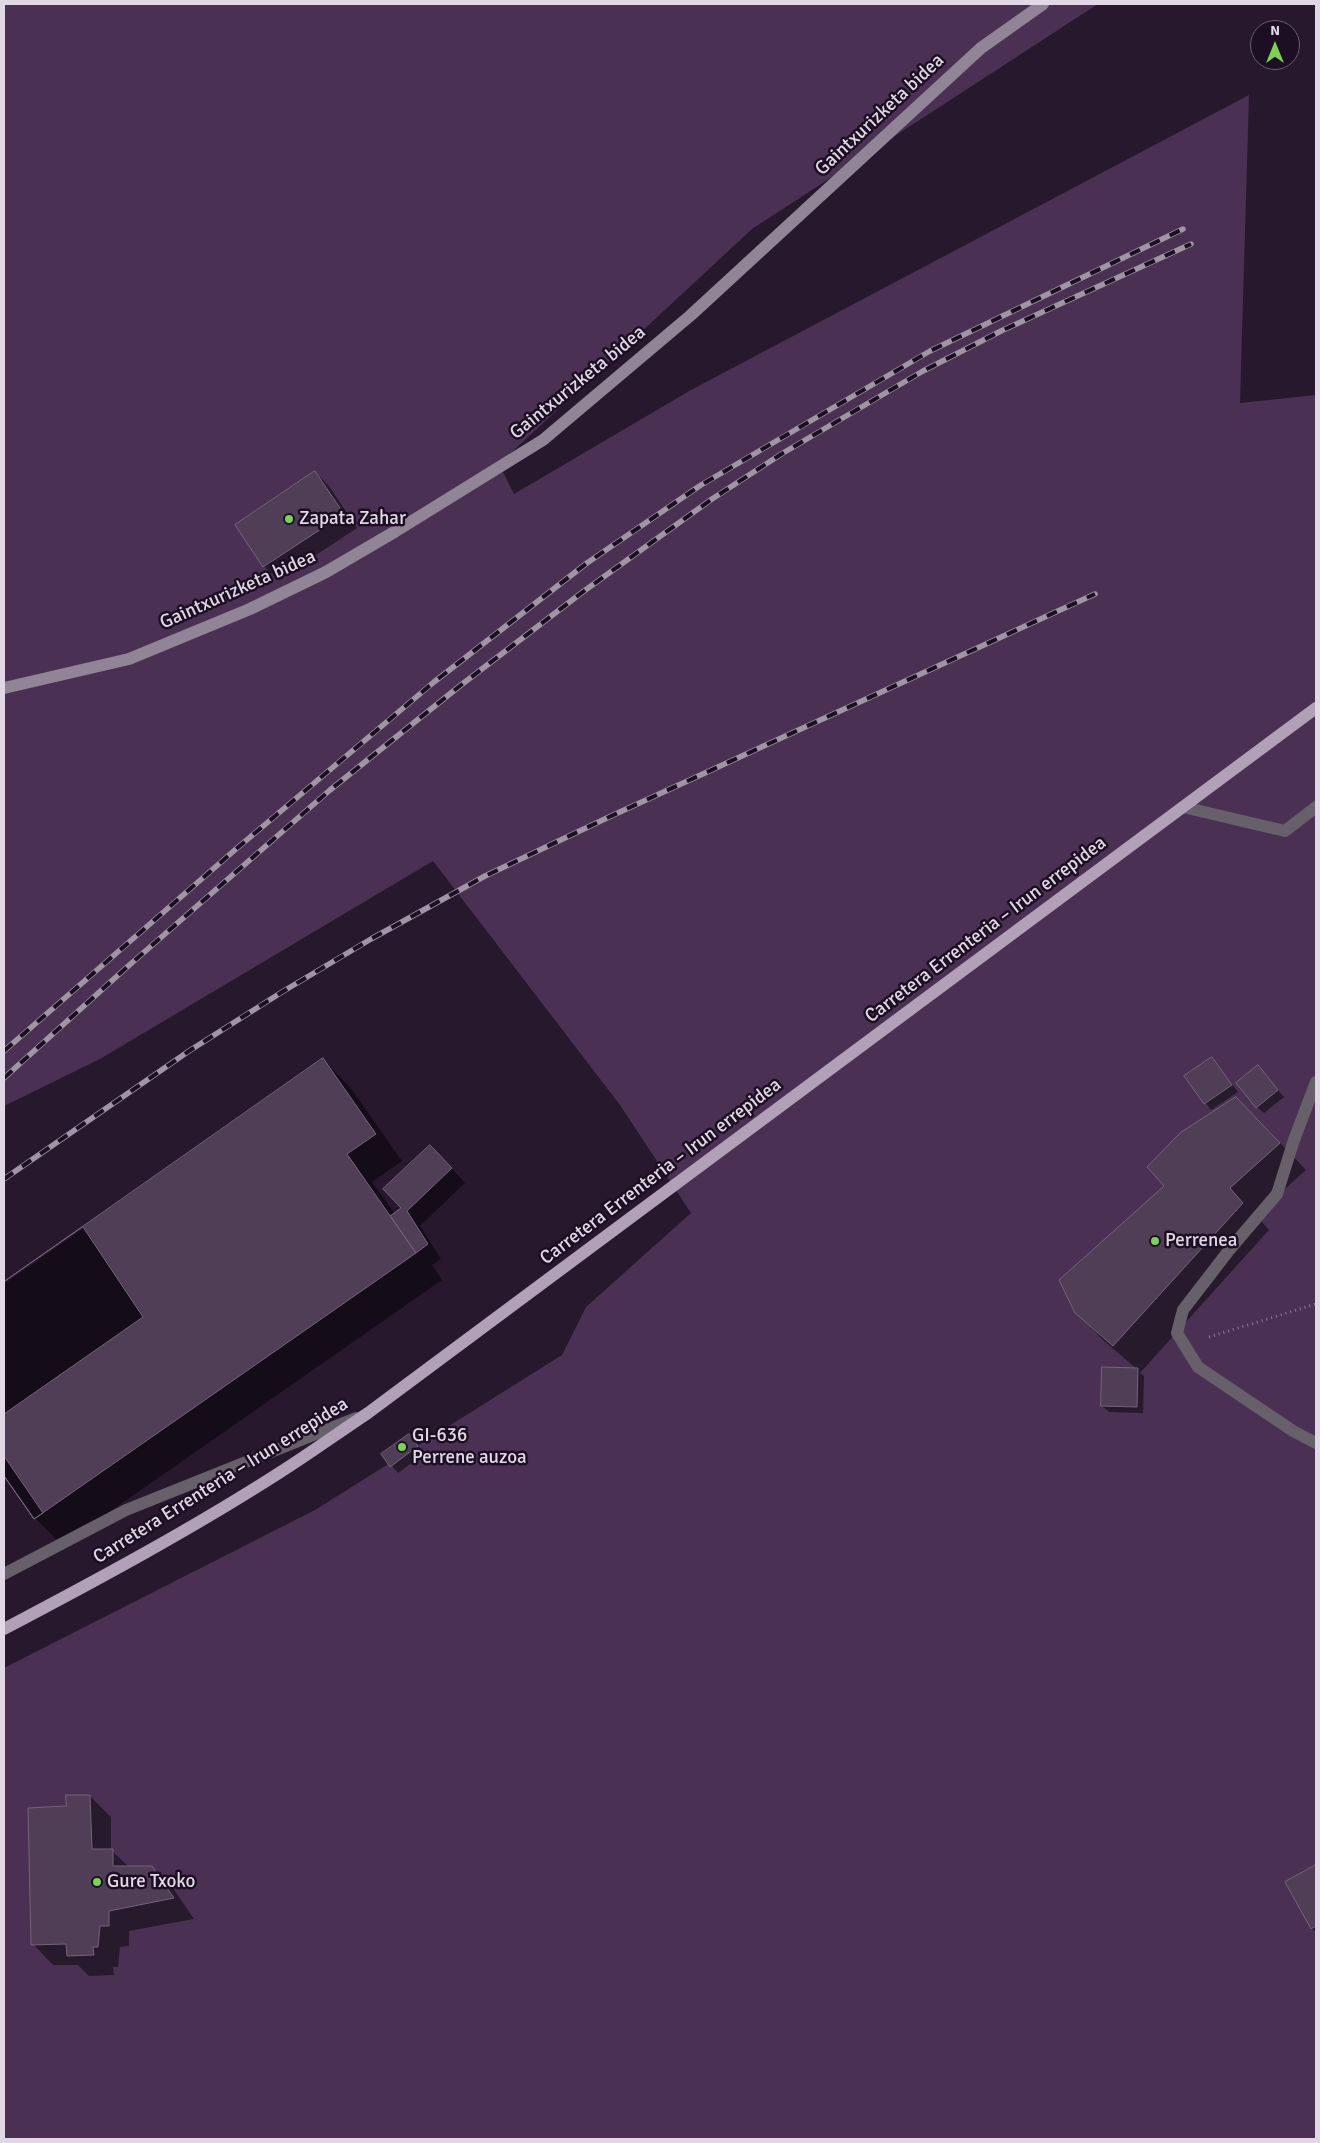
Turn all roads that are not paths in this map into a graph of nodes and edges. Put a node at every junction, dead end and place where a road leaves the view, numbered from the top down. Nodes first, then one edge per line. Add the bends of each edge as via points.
1 (1043, 4) edge
2 (4, 688) edge
3 (1316, 708) edge
4 (1183, 807) junction
5 (1316, 808) edge
6 (1316, 1082) edge
7 (368, 1413) junction
8 (1316, 1444) edge
9 (4, 1574) edge
10 (4, 1629) edge

1 - 2 main road, Gaintxurizketa bidea via 981,48 691,315 543,440 342,563 250,609 129,659
3 - 4 main road, Carretera Errenteria – Irun errepidea
4 - 5 street via 1285,830
4 - 7 main road, Carretera Errenteria – Irun errepidea
6 - 8 street via 1277,1194 1183,1310 1177,1333 1198,1367
7 - 9 street via 126,1510
7 - 10 main road, Carretera Errenteria – Irun errepidea via 278,1473 186,1528

